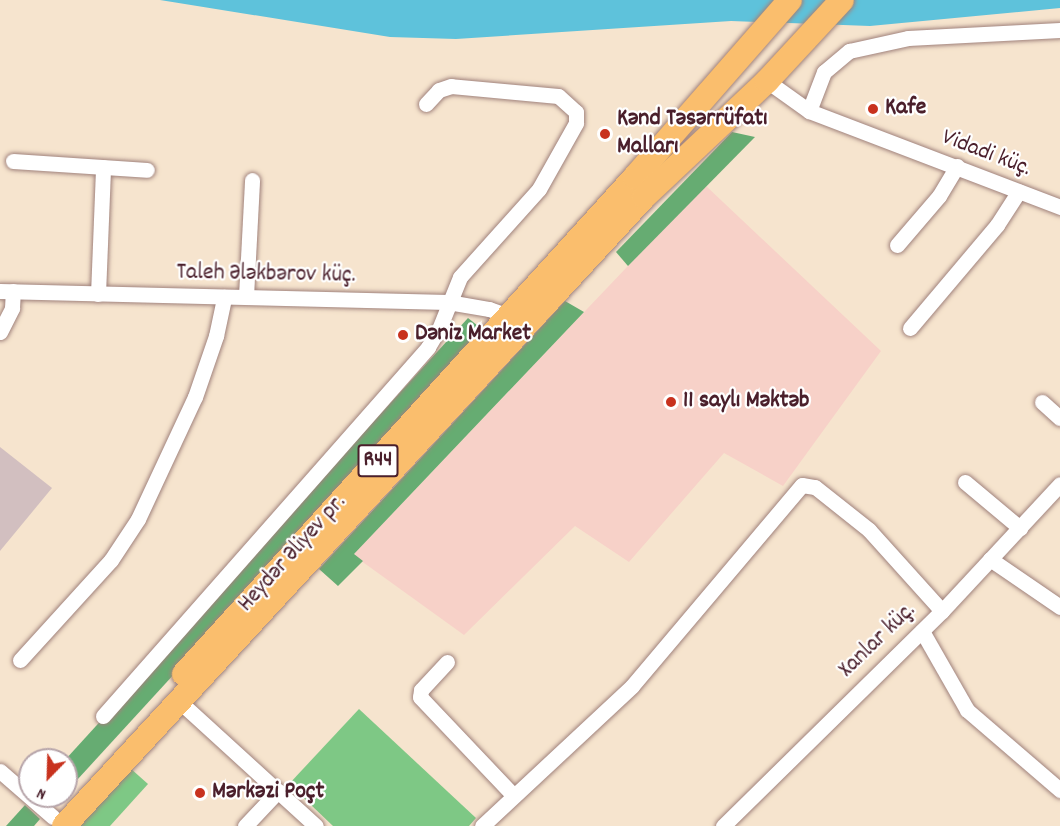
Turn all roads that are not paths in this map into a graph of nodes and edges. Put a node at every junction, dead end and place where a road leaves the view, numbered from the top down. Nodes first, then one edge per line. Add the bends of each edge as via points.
1 (790, 0) edge
2 (842, 0) edge
3 (1060, 30) edge
4 (767, 81) junction
5 (706, 91) junction
6 (426, 104) dead end
7 (809, 111) junction
8 (731, 113) junction
9 (13, 161) dead end
10 (957, 166) junction
11 (103, 167) junction
12 (147, 170) dead end
13 (252, 180) dead end
14 (1019, 190) junction
15 (1060, 207) edge
16 (897, 246) dead end
17 (7, 291) edge
18 (98, 294) junction
19 (246, 296) junction
20 (224, 297) junction
21 (448, 302) junction
22 (518, 321) junction
23 (910, 328) dead end
24 (0, 332) edge
25 (1042, 402) dead end
26 (1060, 418) edge
27 (965, 483) dead end
28 (1060, 484) edge
29 (1020, 528) junction
30 (990, 559) junction
31 (1060, 607) edge
32 (942, 611) junction
33 (922, 631) junction
34 (20, 660) dead end
35 (447, 662) dead end
36 (180, 702) junction
37 (103, 716) dead end
38 (0, 771) edge
39 (1060, 790) edge
40 (278, 791) junction
41 (513, 795) junction
42 (54, 823) edge
43 (245, 826) edge
44 (316, 826) edge
45 (482, 826) edge
46 (723, 826) edge

1 - 5 main road, Heydər Əliyev pr.
2 - 4 main road, Heydər Əliyev pr.
3 - 7 street via 908,38 849,51 824,72
4 - 7 street, Vidadi küç.
4 - 8 main road, Heydər Əliyev pr.
5 - 8 main road
5 - 22 main road, Heydər Əliyev pr. / R44
6 - 21 street via 439,90 451,86 558,96 576,112 571,135 539,189 474,257
7 - 10 street, Vidadi küç.
8 - 22 main road, Heydər Əliyev pr. / R44
9 - 11 street
10 - 14 street, Vidadi küç.
10 - 16 street via 939,196
11 - 12 street
11 - 18 street
13 - 19 street
14 - 15 street, Vidadi küç.
14 - 23 street via 997,225
17 - 18 street, Taleh Ələkbərov küç.
17 - 24 street via 12,308
18 - 20 street, Taleh Ələkbərov küç.
19 - 20 street, Taleh Ələkbərov küç.
19 - 21 street, Taleh Ələkbərov küç.
20 - 34 street via 216,336 195,397 138,519 111,560
21 - 22 street, Taleh Ələkbərov küç.
21 - 37 street via 428,347
22 - 36 main road, Heydər Əliyev pr. / R44
22 - 42 main road, Heydər Əliyev pr. / R44
25 - 26 street
27 - 29 street
28 - 29 street, Xanlar küç.
29 - 30 street, Xanlar küç.
30 - 31 street
30 - 32 street, Xanlar küç.
32 - 33 street, Xanlar küç.
32 - 41 street via 869,530 814,487 802,485 639,678
33 - 39 street via 968,710
33 - 46 street, Xanlar küç.
35 - 41 street via 421,690 420,697
36 - 40 street
36 - 42 main road, Heydər Əliyev pr. / R44
38 - 42 street
40 - 43 street
40 - 44 street
41 - 45 street

